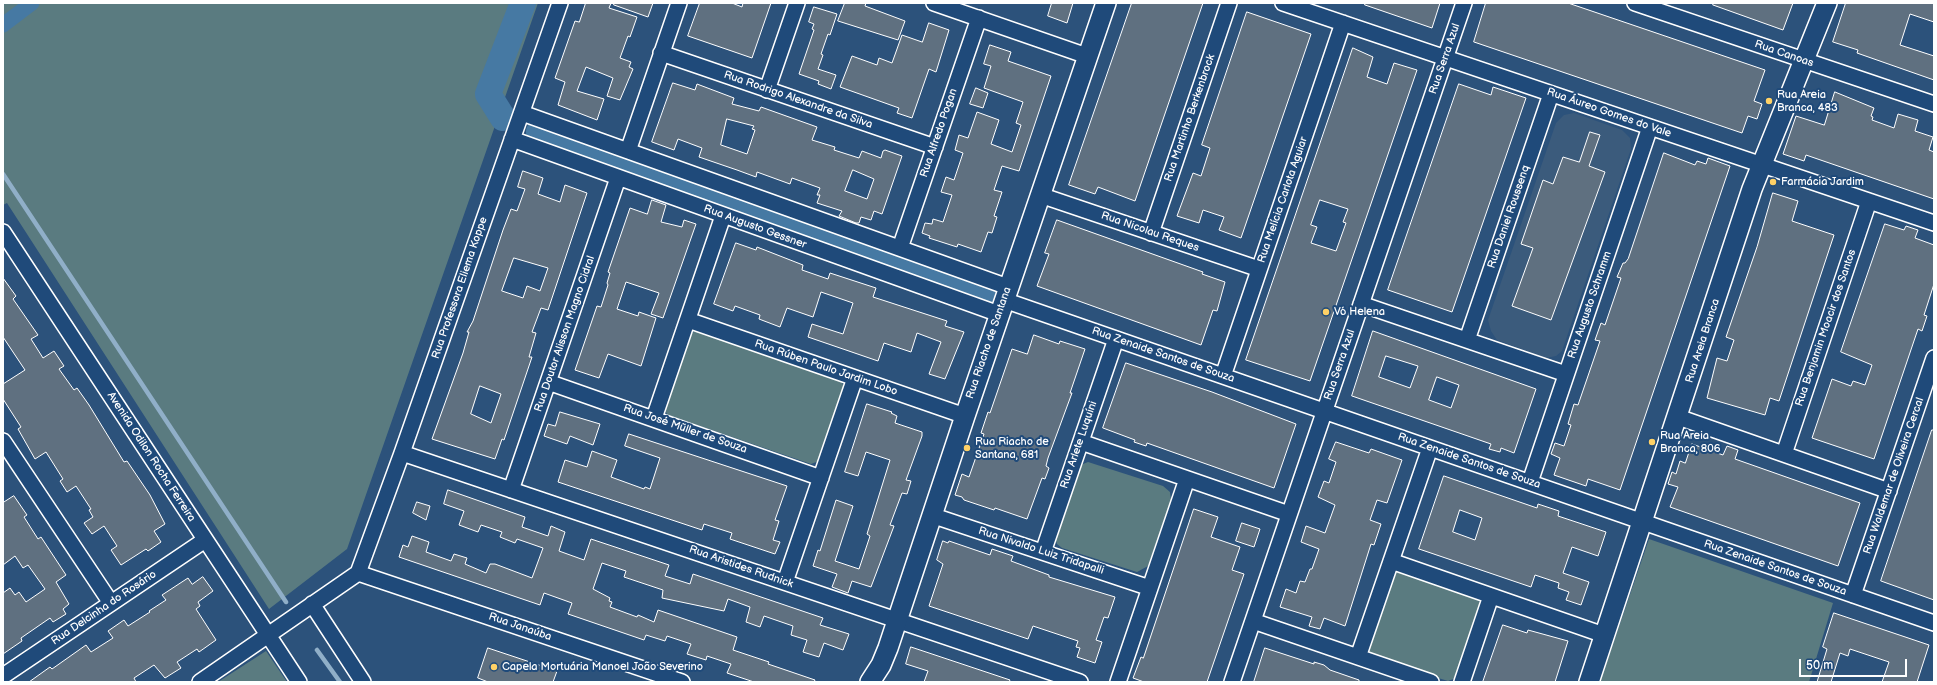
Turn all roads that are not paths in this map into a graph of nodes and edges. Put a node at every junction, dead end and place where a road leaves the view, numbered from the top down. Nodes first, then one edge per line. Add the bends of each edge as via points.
1 (560, 3) edge
2 (679, 3) edge
3 (796, 3) edge
4 (934, 3) edge
5 (1106, 3) edge
6 (1229, 3) edge
7 (1283, 3) edge
8 (1464, 3) edge
9 (1635, 3) edge
10 (1827, 3) edge
11 (978, 18) junction
12 (1343, 23) junction
13 (661, 53) junction
14 (1088, 56) junction
15 (1446, 58) junction
16 (1804, 60) junction
17 (767, 90) junction
18 (1551, 94) junction
19 (1934, 104) edge
20 (522, 113) junction
21 (1650, 127) junction
22 (512, 139) junction
23 (935, 147) junction
24 (628, 151) junction
25 (1762, 165) junction
26 (618, 178) junction
27 (1040, 195) junction
28 (1869, 201) junction
29 (723, 216) junction
30 (1934, 223) edge
31 (3, 232) edge
32 (1151, 232) junction
33 (900, 248) junction
34 (1259, 269) junction
35 (1004, 300) junction
36 (1361, 304) junction
37 (688, 320) junction
38 (1116, 339) junction
39 (1467, 340) junction
40 (1934, 358) edge
41 (1566, 374) junction
42 (1223, 376) junction
43 (855, 378) junction
44 (548, 382) junction
45 (1324, 411) junction
46 (965, 416) junction
47 (1678, 417) junction
48 (654, 418) junction
49 (3, 441) edge
50 (1081, 442) junction
51 (1430, 448) junction
52 (402, 453) junction
53 (1784, 454) junction
54 (821, 478) junction
55 (1188, 479) junction
56 (1530, 482) junction
57 (511, 490) junction
58 (1888, 491) junction
59 (1290, 514) junction
60 (932, 515) junction
61 (1643, 522) junction
62 (205, 540) junction
63 (1043, 552) junction
64 (1391, 561) junction
65 (358, 573) junction
66 (785, 582) junction
67 (1150, 588) junction
68 (1853, 595) junction
69 (1491, 596) junction
70 (110, 603) junction
71 (312, 604) junction
72 (897, 620) junction
73 (1253, 621) junction
74 (1934, 623) edge
75 (268, 635) junction
76 (1604, 635) junction
77 (1358, 657) junction
78 (3, 676) edge
79 (200, 682) edge
80 (299, 682) edge
81 (363, 682) edge
82 (682, 682) edge
83 (870, 682) edge
84 (1080, 682) edge
85 (1118, 682) edge
86 (1232, 682) edge
87 (1431, 682) edge
88 (1462, 682) edge
89 (1590, 682) edge

1 - 20 street, Rua Professora Eliema Koppe
2 - 13 street
3 - 17 street
4 - 11 street
5 - 14 street, Rua Riacho de Santana
6 - 32 street, Rua Martinho Berkenbrock
7 - 12 street, Rua Áureo Gomes do Vale
8 - 15 street, Rua Serra Azul
9 - 16 street, Rua Canoas
10 - 16 street, Rua Areia Branca
11 - 14 street
11 - 23 street, Rua Alfredo Pogan
12 - 15 street, Rua Áureo Gomes do Vale
12 - 34 street, Rua Melícia Carlota Aguiar
13 - 17 street, Rua Rodrigo Alexandre da Silva
13 - 24 street
14 - 27 street, Rua Riacho de Santana
15 - 18 street, Rua Áureo Gomes do Vale
15 - 36 street, Rua Serra Azul
16 - 19 street, Rua Canoas
16 - 25 street, Rua Areia Branca
17 - 23 street, Rua Rodrigo Alexandre da Silva
18 - 21 street, Rua Áureo Gomes do Vale
18 - 39 street, Rua Daniel Roussenq
20 - 22 street, Rua Professora Eliema Koppe
20 - 24 street
21 - 25 street, Rua Áureo Gomes do Vale
21 - 41 street, Rua Augusto Schramm
22 - 26 street, Rua Augusto Gessner
22 - 52 street, Rua Professora Eliema Koppe
23 - 33 street, Rua Alfredo Pogan
24 - 33 street
25 - 28 street, Rua Áureo Gomes do Vale
25 - 47 street, Rua Areia Branca
26 - 29 street, Rua Augusto Gessner
26 - 44 street, Rua Doutor Alisson Magno Cidral
27 - 32 street, Rua Nicolau Reques
27 - 35 street, Rua Riacho de Santana
28 - 30 street, Rua Áureo Gomes do Vale
28 - 53 street, Rua Benjamin Moacir dos Santos
29 - 35 street, Rua Augusto Gessner
29 - 37 street
31 - 62 street, Avenida Odilon Rocha Ferreira
32 - 34 street, Rua Nicolau Reques
33 - 35 street
34 - 42 street, Rua Melícia Carlota Aguiar
35 - 38 street, Rua Zenaide Santos de Souza
35 - 46 street, Rua Riacho de Santana
36 - 39 street
36 - 45 street, Rua Serra Azul
37 - 43 street, Rua Rúben Paulo Jardim Lobo
37 - 48 street
38 - 42 street, Rua Zenaide Santos de Souza
38 - 50 street, Rua Arlete Luquíni
39 - 41 street
40 - 58 street, Rua Waldemar de Oliveira Cercal
41 - 56 street, Rua Augusto Schramm
42 - 45 street, Rua Zenaide Santos de Souza
43 - 46 street, Rua Rúben Paulo Jardim Lobo
43 - 54 street
44 - 48 street, Rua José Müller de Souza
44 - 57 street, Rua Doutor Alisson Magno Cidral
45 - 51 street, Rua Zenaide Santos de Souza
45 - 59 street, Rua Serra Azul
46 - 60 street, Rua Riacho de Santana
47 - 53 street
47 - 61 street, Rua Areia Branca
48 - 54 street, Rua José Müller de Souza
49 - 70 street
50 - 55 street
50 - 63 street, Rua Arlete Luquíni
51 - 56 street, Rua Zenaide Santos de Souza
51 - 64 street
52 - 57 street, Rua Aristides Rudnick
52 - 65 street, Rua Professora Eliema Koppe
53 - 58 street
54 - 66 street
55 - 59 street
55 - 67 street
56 - 61 street, Rua Zenaide Santos de Souza
57 - 66 street, Rua Aristides Rudnick
58 - 68 street, Rua Waldemar de Oliveira Cercal
59 - 73 street, Rua Serra Azul
60 - 63 street, Rua Nivaldo Luiz Tridapalli
60 - 72 street, Rua Riacho de Santana
61 - 68 street, Rua Zenaide Santos de Souza
61 - 76 street, Rua Areia Branca
62 - 70 street, Rua Delcinha do Rosário
62 - 75 street, Avenida Odilon Rocha Ferreira
63 - 67 street, Rua Nivaldo Luiz Tridapalli
64 - 69 street
64 - 77 street
65 - 71 street
65 - 82 street, Rua Janaúba
66 - 72 street, Rua Aristides Rudnick
67 - 85 street
68 - 74 street, Rua Zenaide Santos de Souza
69 - 76 street
69 - 88 street
70 - 78 street, Rua Delcinha do Rosário
71 - 75 street
71 - 81 street
72 - 83 street, Rua Riacho de Santana via 880,666
72 - 84 street, Rua Aristides Rudnick
73 - 77 street
73 - 86 street, Rua Serra Azul
75 - 79 street
75 - 80 street, Avenida Odilon Rocha Ferreira
76 - 89 street, Rua Areia Branca
77 - 87 street

